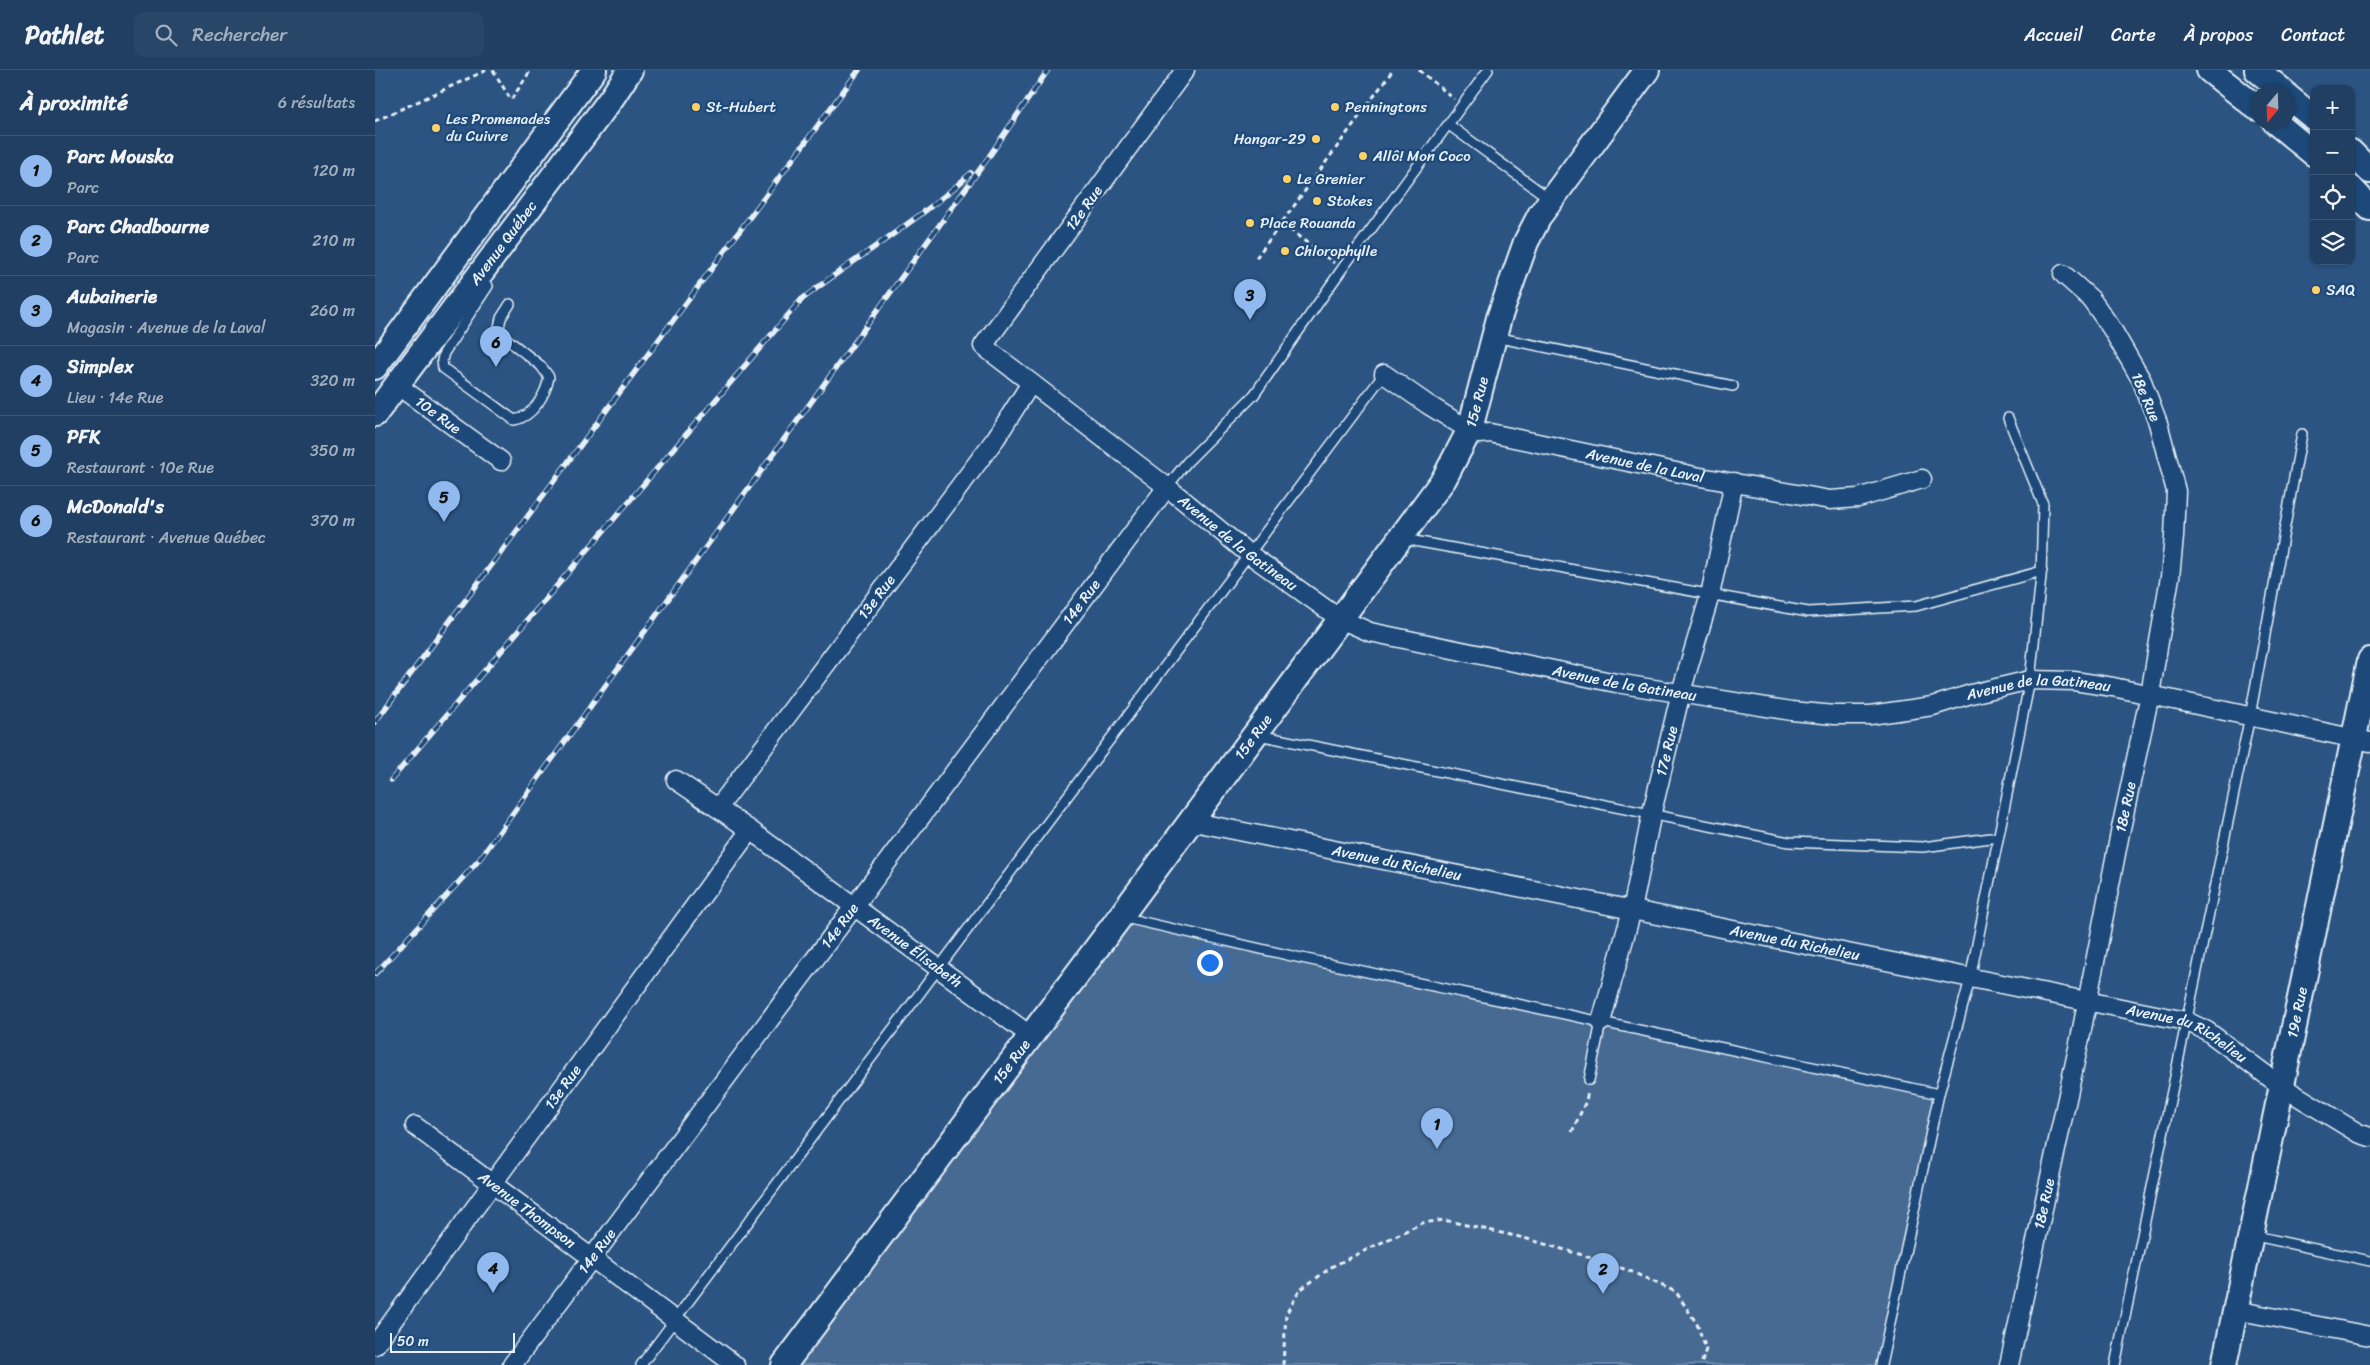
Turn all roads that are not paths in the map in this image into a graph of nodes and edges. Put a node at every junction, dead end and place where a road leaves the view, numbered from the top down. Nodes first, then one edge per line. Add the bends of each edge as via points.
1 (594, 70) edge
2 (630, 70) edge
3 (1185, 70) edge
4 (1488, 70) edge
5 (1647, 70) edge
6 (2209, 70) edge
7 (2257, 70) edge
8 (2275, 85) edge
9 (2250, 102) edge
10 (2295, 103) edge
11 (2310, 115) edge
12 (1449, 125) junction
13 (2285, 130) edge
14 (2310, 151) edge
15 (2355, 156) edge
16 (2370, 170) edge
17 (2355, 192) edge
18 (1551, 199) junction
19 (2370, 208) edge
20 (2063, 274) dead end
21 (489, 286) dead end
22 (510, 304) dead end
23 (1495, 337) junction
24 (983, 346) joint
25 (375, 368) edge
26 (1384, 374) joint
27 (1031, 383) junction
28 (397, 385) junction
29 (1733, 386) dead end
30 (375, 414) edge
31 (2008, 418) dead end
32 (1470, 429) junction
33 (2302, 434) dead end
34 (501, 461) dead end
35 (1922, 479) dead end
36 (1734, 482) junction
37 (1167, 487) junction
38 (1400, 539) junction
39 (1249, 554) junction
40 (2042, 571) junction
41 (1710, 595) junction
42 (1340, 619) junction
43 (2370, 660) edge
44 (2030, 680) junction
45 (1681, 692) junction
46 (2150, 694) junction
47 (2250, 716) junction
48 (1254, 734) junction
49 (2361, 741) edge
50 (675, 780) dead end
51 (718, 808) junction
52 (1651, 812) junction
53 (1189, 822) junction
54 (750, 830) junction
55 (1999, 837) junction
56 (854, 907) junction
57 (1632, 910) junction
58 (1120, 917) junction
59 (938, 968) junction
60 (1970, 979) junction
61 (2085, 1002) junction
62 (2186, 1021) junction
63 (1601, 1022) junction
64 (1031, 1036) junction
65 (1589, 1080) dead end
66 (2281, 1086) junction
67 (1939, 1094) junction
68 (415, 1126) dead end
69 (2370, 1137) edge
70 (492, 1184) junction
71 (2250, 1235) junction
72 (592, 1258) junction
73 (2370, 1261) edge
74 (2235, 1310) junction
75 (675, 1320) junction
76 (2370, 1336) edge
77 (375, 1345) edge
78 (513, 1365) edge
79 (641, 1365) edge
80 (735, 1365) edge
81 (784, 1365) edge
82 (1881, 1365) edge
83 (2009, 1365) edge
84 (2115, 1365) edge
85 (2224, 1365) edge

1 - 25 street, Avenue Québec
2 - 28 street, Avenue Québec
3 - 24 street, 12e Rue
4 - 12 lane
5 - 18 street, 15e Rue
6 - 9 street
7 - 8 street
10 - 11 street
12 - 18 lane
12 - 37 lane via 1254,395 1187,462
13 - 14 street
15 - 16 street
17 - 19 street
18 - 23 street, 15e Rue via 1526,242
20 - 46 street, 18e Rue via 2091,299 2142,381 2158,423 2176,491 2171,577
21 - 22 lane via 444,352 443,368 514,420 524,419 537,404 547,389 549,376 498,332 501,318
23 - 29 lane
23 - 32 street, 15e Rue
24 - 27 street, Avenue de la Gatineau
25 - 28 street, 10e Rue
26 - 32 street, Avenue de la Laval
26 - 39 lane
27 - 37 street, Avenue de la Gatineau
27 - 51 street, 13e Rue via 996,438
28 - 30 street, Avenue Québec
28 - 34 street, 10e Rue
31 - 40 lane via 2043,504
32 - 36 street, Avenue de la Laval via 1479,434 1489,433
32 - 38 street, 15e Rue via 1444,480
33 - 47 lane
35 - 36 street, Avenue de la Laval via 1858,498 1830,500
36 - 41 street, 17e Rue
37 - 39 street, Avenue de la Gatineau
37 - 56 street, 14e Rue
38 - 41 lane
38 - 42 street, 15e Rue
39 - 42 street, Avenue de la Gatineau
39 - 59 lane
40 - 41 lane via 1916,606 1808,612
40 - 44 lane
41 - 45 street, 17e Rue
42 - 45 street, Avenue de la Gatineau via 1370,632 1484,657 1616,683
42 - 48 street, 15e Rue
43 - 49 street, 19e Rue
44 - 45 street, Avenue de la Gatineau via 1933,706 1870,715 1792,711
44 - 46 street, Avenue de la Gatineau via 2074,680
44 - 55 lane
45 - 52 street, 17e Rue
46 - 47 street, Avenue de la Gatineau
46 - 61 street, 18e Rue
47 - 49 street, Avenue de la Gatineau
47 - 62 lane
48 - 52 lane
48 - 53 street, 15e Rue
49 - 66 street, 19e Rue
50 - 51 street, Avenue Élisabeth
51 - 54 street, Avenue Élisabeth
52 - 55 lane via 1789,842 1923,847
52 - 57 street, 17e Rue
53 - 57 street, Avenue du Richelieu
53 - 58 street, 15e Rue
54 - 56 street, Avenue Élisabeth
54 - 70 street, 13e Rue
55 - 60 lane
56 - 59 street, Avenue Élisabeth
56 - 72 street, 14e Rue
57 - 60 street, Avenue du Richelieu
57 - 63 street, 17e Rue
58 - 63 lane
58 - 64 street, 15e Rue
59 - 64 street, Avenue Élisabeth
59 - 75 lane
60 - 61 street, Avenue du Richelieu
60 - 67 lane
61 - 62 street, Avenue du Richelieu
61 - 83 street, 18e Rue via 2080,1039
62 - 66 street, Avenue du Richelieu via 2207,1031
62 - 84 lane
63 - 65 lane
63 - 67 lane
64 - 81 street, 15e Rue
66 - 69 street, Avenue du Richelieu
66 - 71 street, 19e Rue
67 - 82 lane
68 - 70 street, Avenue Thompson
70 - 72 street, Avenue Thompson
70 - 77 street, 13e Rue
71 - 73 lane
71 - 74 street, 19e Rue
72 - 75 street, Avenue Thompson
72 - 78 street, 14e Rue
74 - 76 street
74 - 85 street, 19e Rue
75 - 79 lane
75 - 80 street, Avenue Thompson

